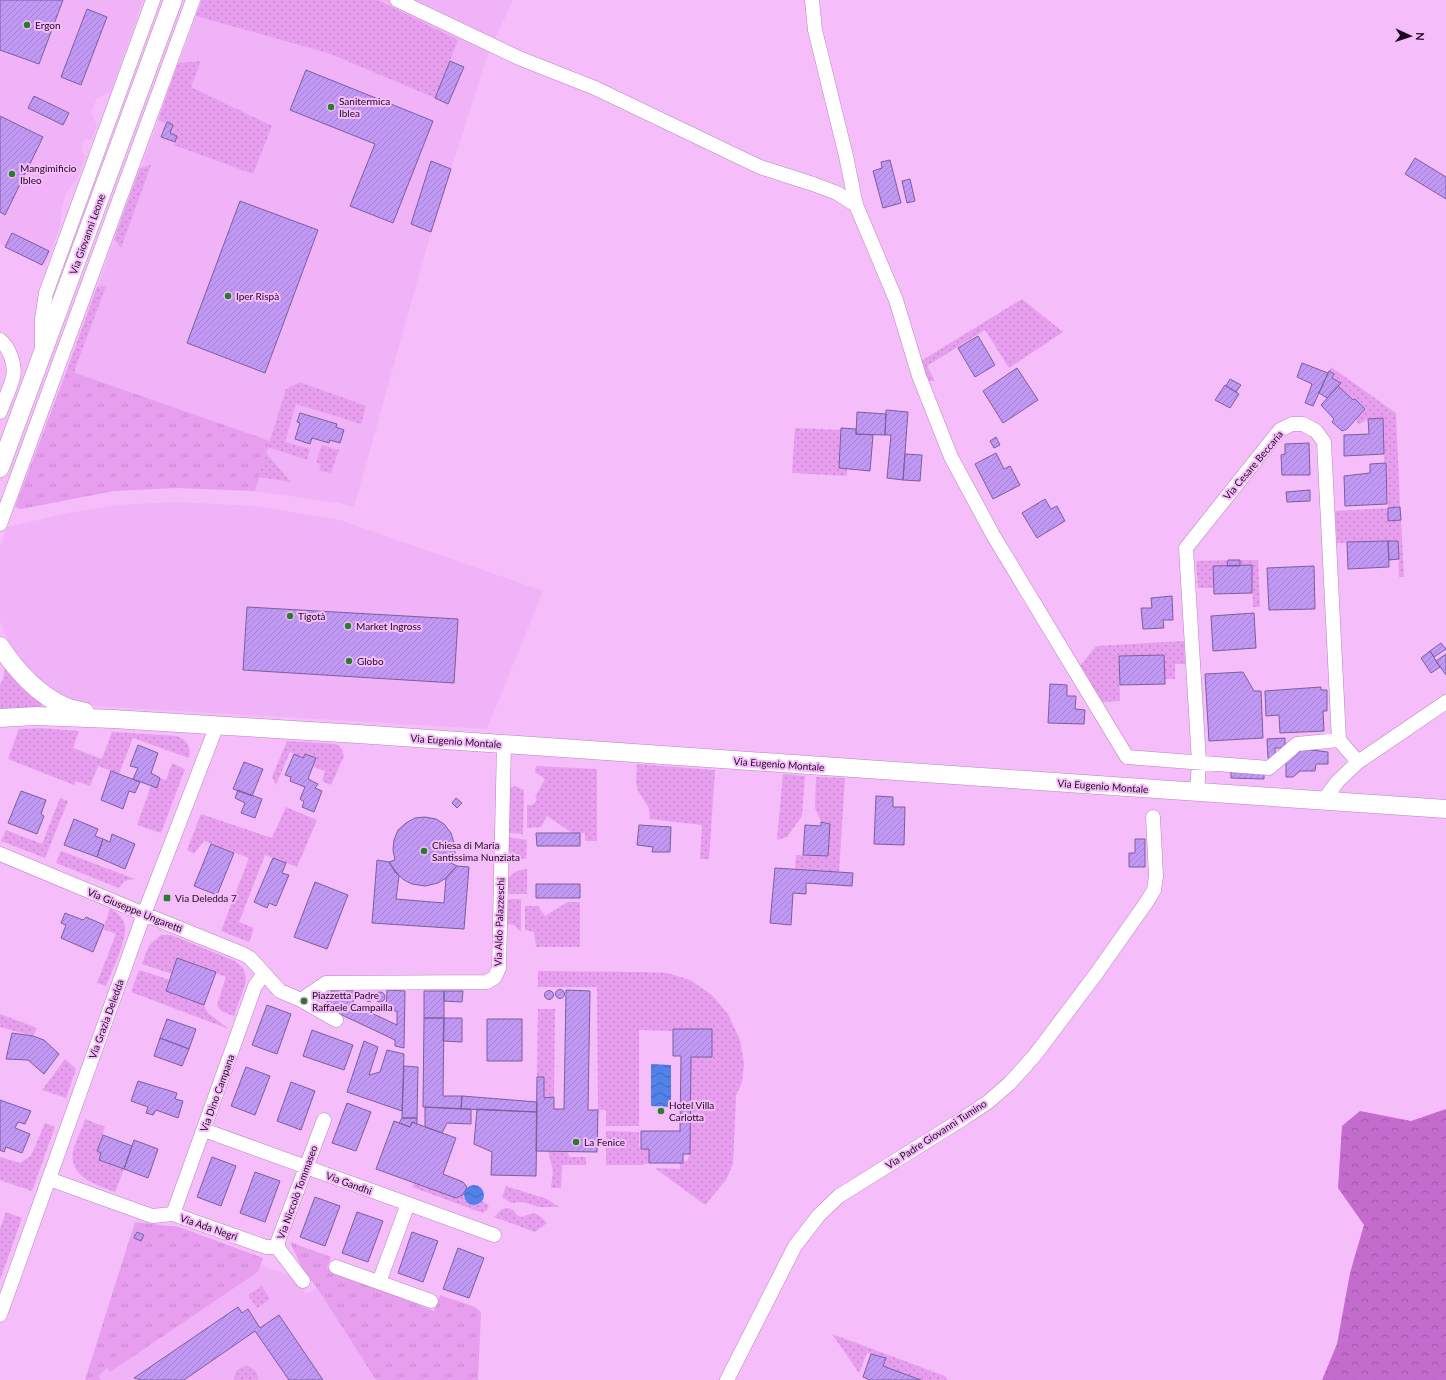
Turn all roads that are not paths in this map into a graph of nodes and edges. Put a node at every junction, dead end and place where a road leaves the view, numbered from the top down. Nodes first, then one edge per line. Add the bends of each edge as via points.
1 (153, 0) edge
2 (173, 0) edge
3 (193, 0) edge
4 (397, 0) edge
5 (812, 0) edge
6 (856, 205) junction
7 (0, 340) edge
8 (42, 357) junction
9 (0, 412) edge
10 (0, 468) edge
11 (0, 524) edge
12 (0, 646) edge
13 (1446, 702) edge
14 (0, 718) edge
15 (113, 719) junction
16 (217, 726) junction
17 (1339, 740) junction
18 (504, 745) junction
19 (1199, 762) junction
20 (1358, 762) junction
21 (1197, 792) junction
22 (1323, 801) junction
23 (1446, 809) edge
24 (1153, 817) dead end
25 (0, 854) edge
26 (144, 914) junction
27 (264, 974) junction
28 (301, 1000) junction
29 (336, 1020) dead end
30 (324, 1120) dead end
31 (204, 1130) junction
32 (306, 1168) junction
33 (49, 1179) junction
34 (408, 1204) junction
35 (173, 1214) junction
36 (494, 1234) dead end
37 (278, 1247) junction
38 (336, 1267) dead end
39 (303, 1280) dead end
40 (379, 1282) junction
41 (431, 1301) dead end
42 (0, 1315) edge
43 (727, 1380) edge

1 - 8 street via 46,293 42,319
2 - 8 main road, Via Giovanni Leone
3 - 11 street
4 - 6 street via 519,58 594,88 760,167 813,184
5 - 6 street via 815,30
6 - 19 street via 896,300 919,376 952,457 993,535 1127,757
7 - 9 street via 9,352 14,375
8 - 10 main road, Via Giovanni Leone
12 - 15 main road via 30,683 50,698 64,706
13 - 20 street
14 - 15 main road via 36,716
15 - 16 main road, Via Eugenio Montale
16 - 18 main road, Via Eugenio Montale
16 - 26 street, Via Grazia Deledda
17 - 19 street via 1297,744 1269,768
17 - 19 street, Via Cesare Beccaria via 1324,442 1316,431 1303,424 1292,424 1280,430 1186,548
17 - 20 street
18 - 21 main road, Via Eugenio Montale
18 - 28 street, Via Aldo Palazzeschi via 499,968 495,978 487,982 326,983
19 - 21 street, Via Cesare Beccaria
20 - 22 street via 1338,781
21 - 22 main road, Via Eugenio Montale
22 - 23 main road, Via Eugenio Montale
24 - 43 street, Via Padre Giovanni Tumino via 1156,876 1154,890 1096,974 1010,1083 964,1118 839,1196 819,1215 795,1246
25 - 26 street, Via Giuseppe Ungaretti
26 - 27 street, Via Giuseppe Ungaretti via 243,954
26 - 33 street, Via Grazia Deledda
27 - 28 street, Via Giuseppe Ungaretti via 280,991
27 - 31 street, Via Dino Campana via 255,986
28 - 29 street, Via Giuseppe Ungaretti
30 - 32 street, Via Niccolò Tommaseo
31 - 32 street, Via Gandhi
31 - 35 street, Via Dino Campana
32 - 34 street, Via Gandhi
32 - 37 street, Via Niccolò Tommaseo via 278,1241
33 - 35 street, Via Ada Negri via 152,1216
33 - 42 street, Via Grazia Deledda
34 - 36 street, Via Gandhi
34 - 40 street
35 - 37 street, Via Ada Negri via 266,1247
37 - 39 street, Via Niccolò Tommaseo
38 - 40 street
40 - 41 street

